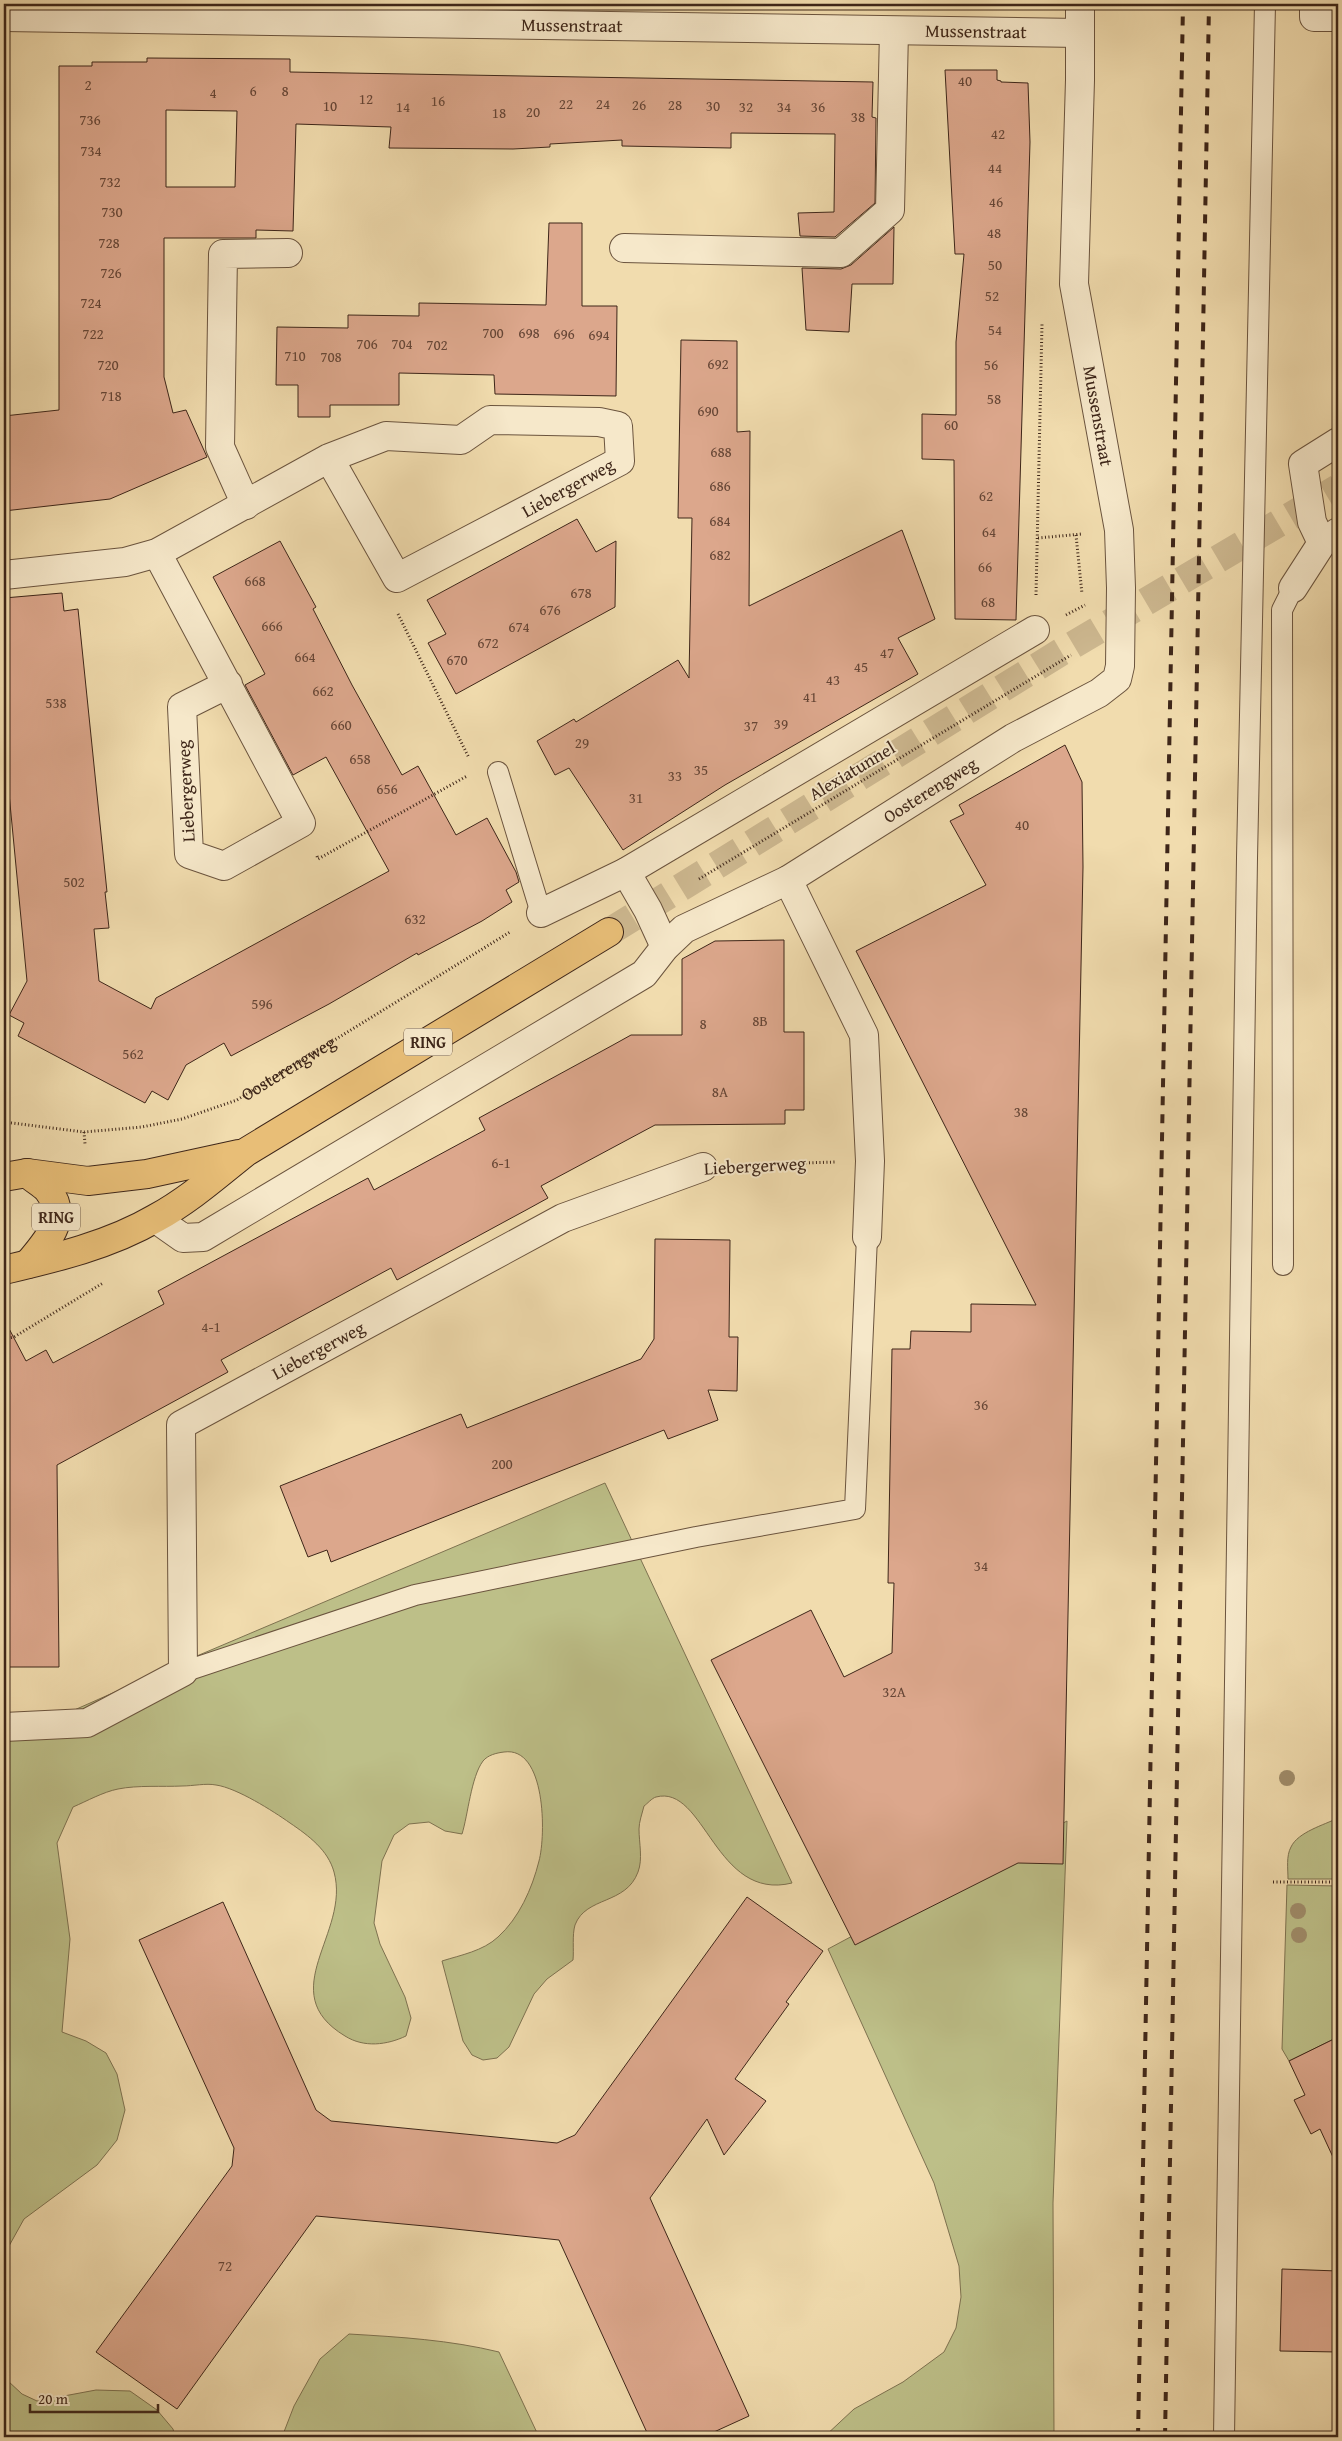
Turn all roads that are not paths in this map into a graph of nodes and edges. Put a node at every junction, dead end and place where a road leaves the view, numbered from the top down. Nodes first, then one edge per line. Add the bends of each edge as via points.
1 (1080, 4) edge
2 (1265, 4) edge
3 (1314, 4) edge
4 (4, 17) edge
5 (1338, 17) edge
6 (894, 31) junction
7 (1079, 33) junction
8 (624, 248) dead end
9 (288, 253) dead end
10 (1338, 442) edge
11 (329, 458) junction
12 (246, 505) junction
13 (1119, 530) joint
14 (1330, 537) edge
15 (157, 553) junction
16 (4, 575) edge
17 (1293, 588) joint
18 (1035, 630) road end
19 (228, 684) junction
20 (498, 772) dead end
21 (626, 872) junction
22 (788, 880) junction
23 (541, 914) joint
24 (609, 932) tunnel mouth
25 (665, 947) junction
26 (246, 1152) junction
27 (703, 1167) road end
28 (15, 1175) edge
29 (156, 1219) junction
30 (867, 1237) joint
31 (1284, 1265) dead end
32 (16, 1267) edge
33 (183, 1672) junction
34 (4, 1727) edge
35 (1224, 2437) edge

1 - 7 street, Mussenstraat
2 - 35 lane via 1247,858
3 - 5 street via 1314,17
4 - 6 street, Mussenstraat
6 - 7 street, Mussenstraat
6 - 8 street via 890,210 841,253
7 - 13 street, Mussenstraat via 1074,284
9 - 12 street via 223,254 220,447
10 - 14 street via 1303,464 1312,522
11 - 11 street, Liebergerweg via 386,436 461,440 490,420 599,422 618,426 620,461 397,578
11 - 12 street, Liebergerweg
12 - 15 street, Liebergerweg
13 - 22 street, Oosterengweg via 1120,666 1117,679 1110,687 1013,738
14 - 17 street
15 - 16 street, Liebergerweg via 125,562
15 - 19 street
17 - 31 lane via 1282,610
18 - 21 street
19 - 19 street, Liebergerweg via 182,707 188,854 224,866 301,822
20 - 23 lane
21 - 23 street
21 - 25 street
22 - 25 street, Oosterengweg via 684,929
22 - 30 street via 864,1035 870,1161
24 - 26 main road, RING
25 - 29 street, Oosterengweg via 644,974 203,1237 183,1238
26 - 28 main road, RING via 147,1174 88,1181
26 - 29 main road, RING
27 - 33 street, Liebergerweg via 563,1218 181,1425
28 - 32 main road, RING via 48,1190 57,1210 54,1232
29 - 32 main road, RING via 93,1246
30 - 33 lane via 855,1508 415,1595
33 - 34 street via 88,1723

